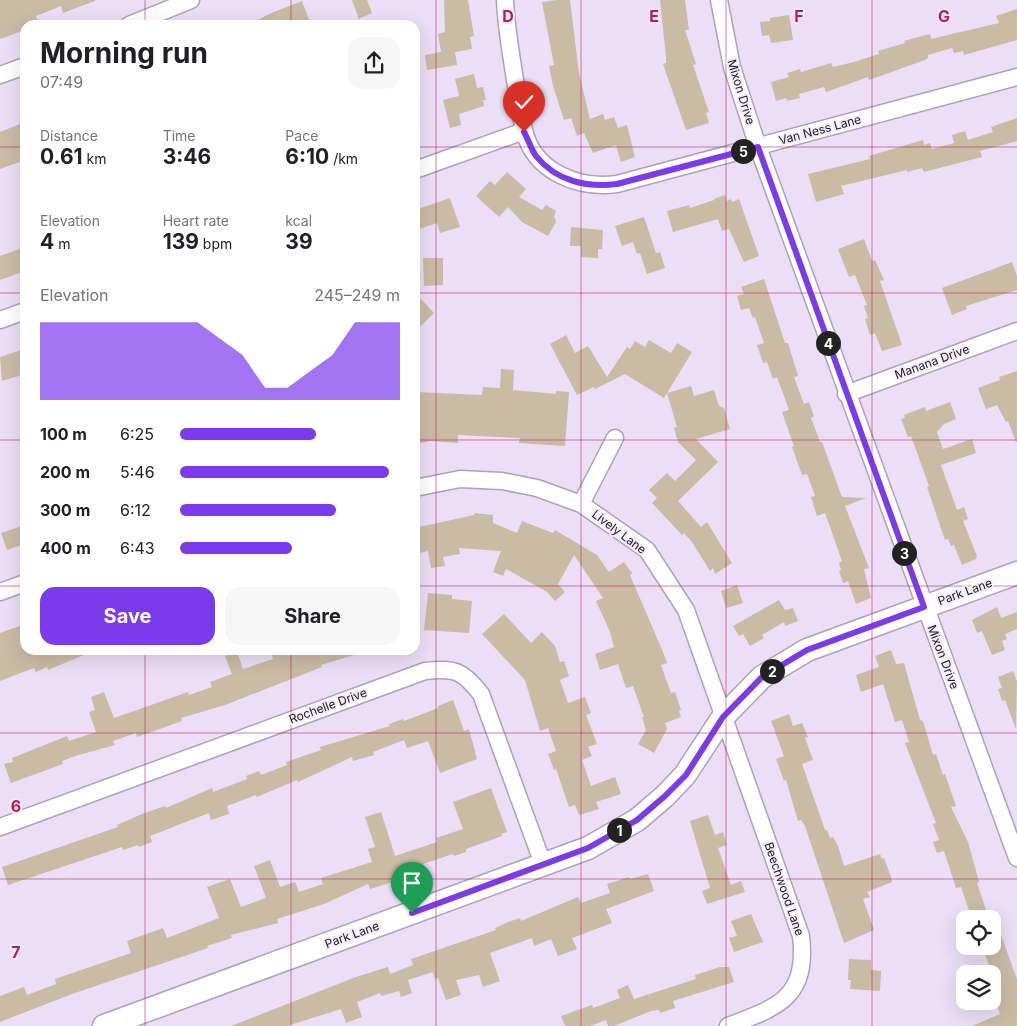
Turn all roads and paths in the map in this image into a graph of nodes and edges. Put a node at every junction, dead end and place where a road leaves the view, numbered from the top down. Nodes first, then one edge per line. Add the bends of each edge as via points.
1 (191, 0) edge
2 (505, 0) edge
3 (719, 0) edge
4 (141, 20) edge
5 (20, 68) edge
6 (0, 75) edge
7 (1017, 77) edge
8 (524, 132) junction
9 (758, 147) junction
10 (420, 168) edge
11 (20, 313) edge
12 (0, 320) edge
13 (1017, 331) edge
14 (846, 394) junction
15 (615, 438) dead end
16 (420, 487) edge
17 (581, 504) junction
18 (1017, 573) edge
19 (20, 585) edge
20 (0, 592) edge
21 (924, 607) junction
22 (723, 717) junction
23 (1011, 818) edge
24 (0, 826) edge
25 (1017, 858) edge
26 (543, 864) junction
27 (104, 1026) edge
28 (728, 1026) edge

1 - 4 street
2 - 8 street, Van Ness Lane
3 - 9 street, Mixon Drive via 732,67
5 - 6 street
7 - 9 street, Van Ness Lane
8 - 9 street, Van Ness Lane via 536,155 552,172 574,182 597,187
8 - 10 street
9 - 14 street, Mixon Drive
11 - 12 street
13 - 14 street, Manana Drive
14 - 21 street, Mixon Drive
15 - 17 street
16 - 17 street, Lively Lane via 460,479 502,482 537,488
17 - 22 street, Lively Lane via 647,550 686,610
18 - 21 street, Park Lane
19 - 20 street
21 - 22 street, Park Lane via 807,650 762,677
21 - 23 street, Mixon Drive
22 - 26 street, Park Lane via 686,775 642,816 588,848
22 - 28 street, Beechwood Lane via 801,936 803,953 795,989 764,1012
23 - 25 street, Mixon Drive
24 - 26 street, Rochelle Drive via 425,671 446,669 467,676 481,694
26 - 27 street, Park Lane

